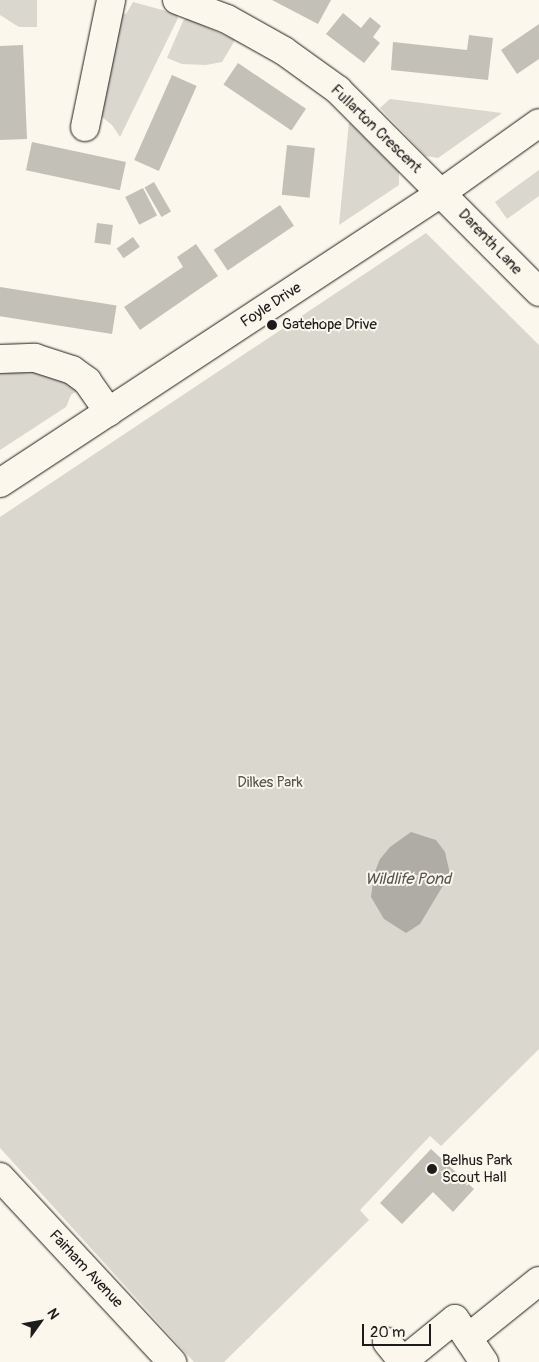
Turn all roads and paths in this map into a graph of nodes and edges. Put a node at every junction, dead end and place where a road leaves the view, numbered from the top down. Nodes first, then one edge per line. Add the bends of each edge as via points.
1 (111, 0) edge
2 (177, 0) edge
3 (539, 123) edge
4 (85, 127) dead end
5 (441, 193) junction
6 (539, 292) edge
7 (0, 359) edge
8 (109, 412) junction
9 (0, 483) edge
10 (0, 1177) edge
11 (539, 1281) edge
12 (468, 1338) junction
13 (397, 1355) edge
14 (172, 1362) edge
15 (484, 1362) edge

1 - 4 street
2 - 5 street, Fullarton Crescent via 227,19 284,51 338,90
3 - 5 street, Foyle Drive
5 - 6 street, Darenth Lane
5 - 8 street, Foyle Drive
7 - 8 street via 34,358 72,370 87,381
8 - 9 street, Foyle Drive
10 - 14 street, Fairham Avenue
11 - 12 street
12 - 13 street via 455,1319
12 - 15 street

